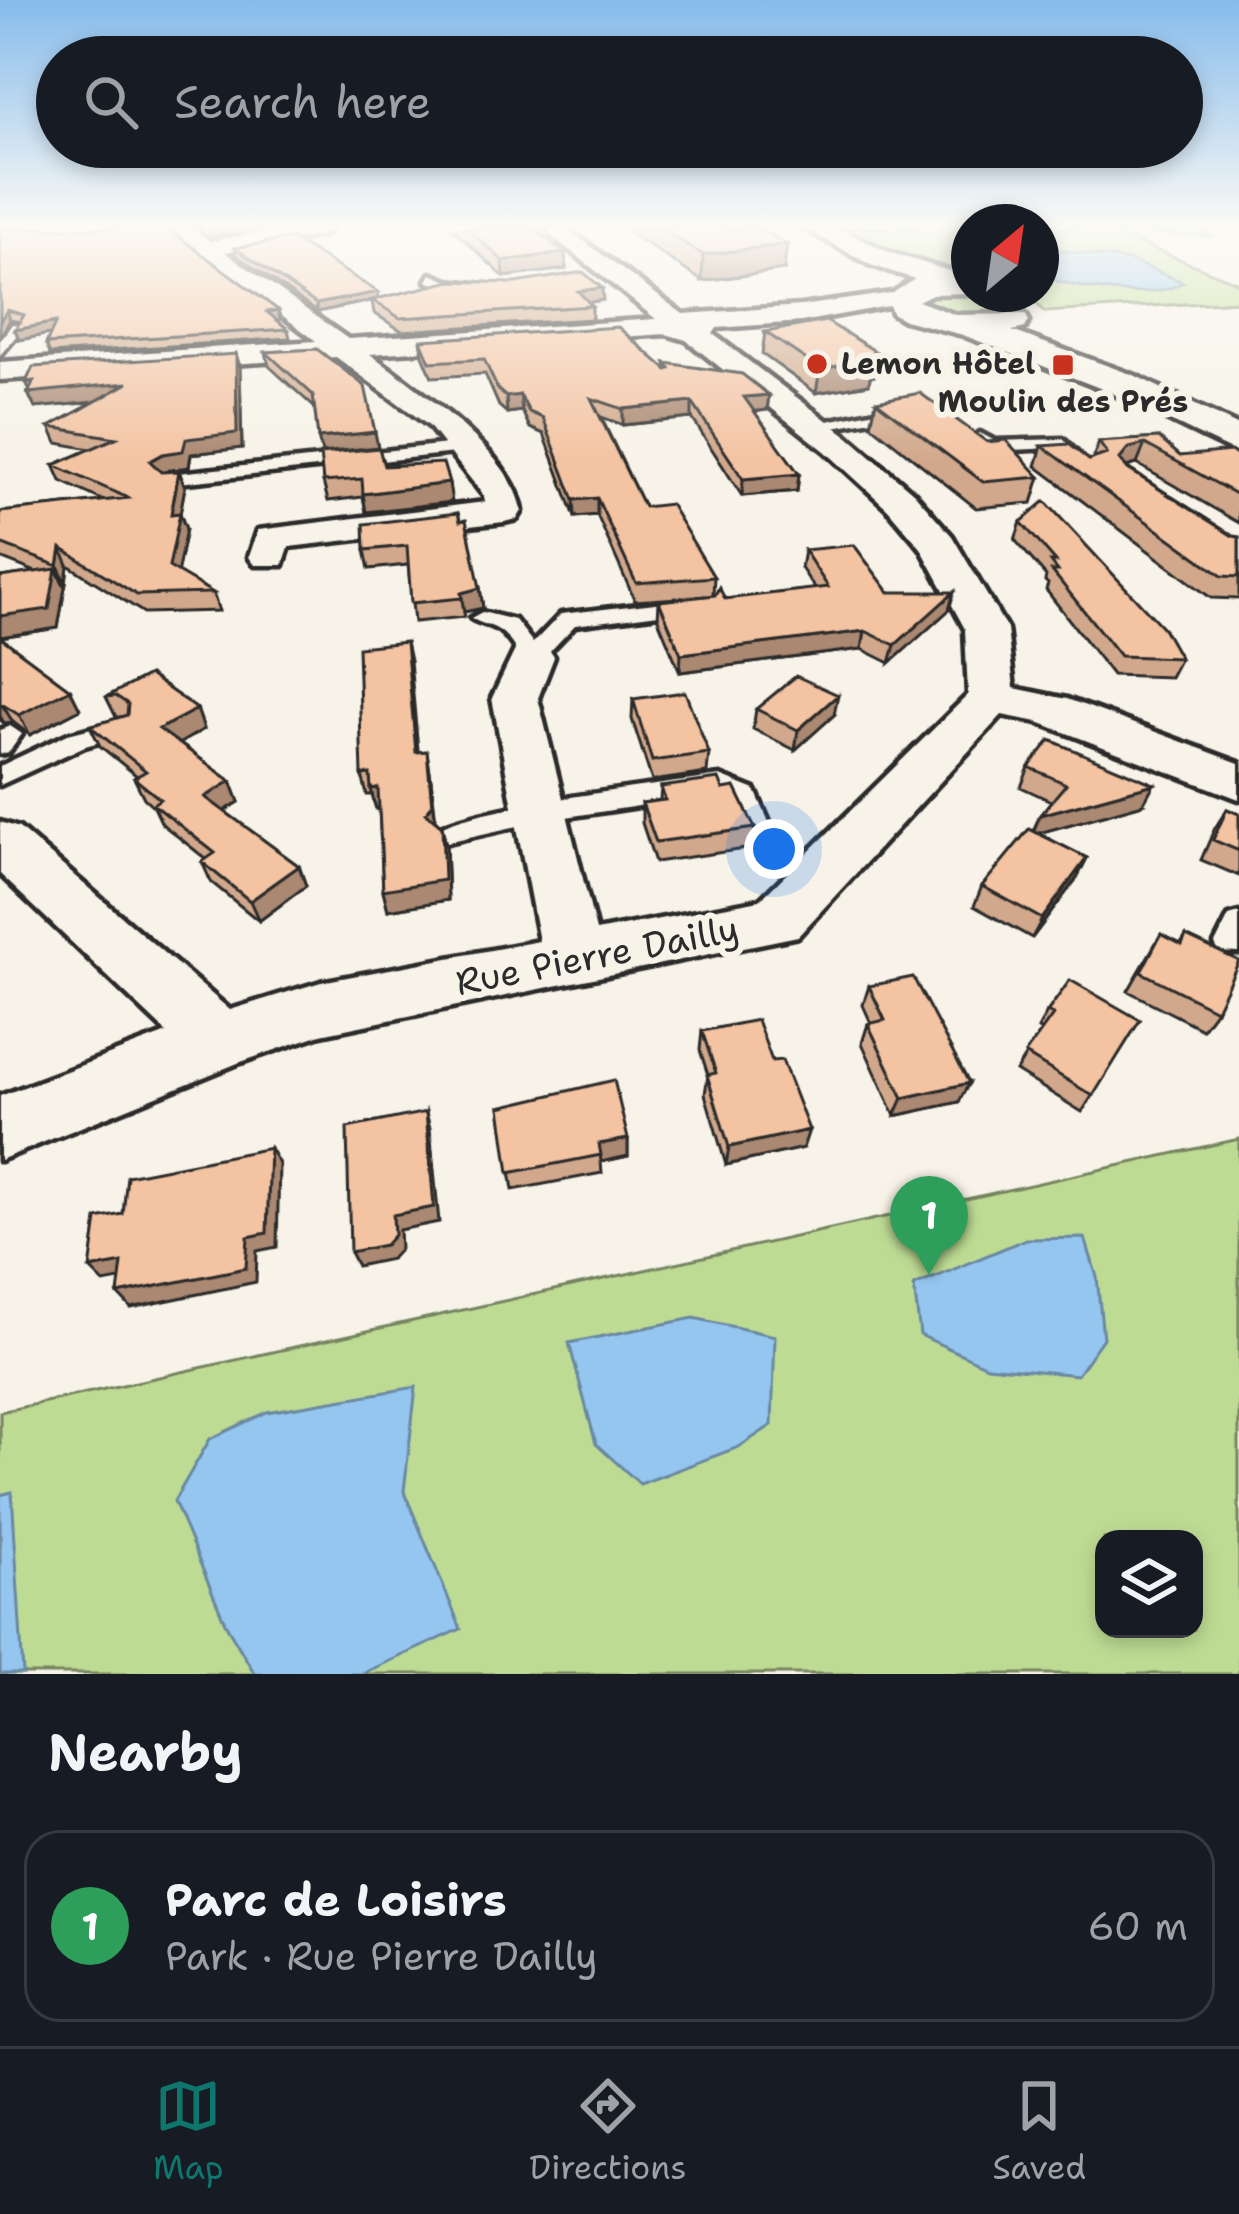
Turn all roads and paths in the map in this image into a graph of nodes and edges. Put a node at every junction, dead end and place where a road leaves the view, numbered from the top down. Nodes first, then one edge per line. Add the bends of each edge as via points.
1 (283, 306) edge
2 (654, 306) edge
3 (842, 306) edge
4 (903, 306) edge
5 (1010, 312) edge
6 (1021, 312) edge
7 (801, 314) junction
8 (929, 319) junction
9 (685, 326) junction
10 (968, 326) junction
11 (16, 327) edge
12 (0, 351) edge
13 (341, 351) junction
14 (0, 371) edge
15 (1123, 384) junction
16 (930, 406) edge
17 (812, 426) junction
18 (961, 426) edge
19 (1239, 442) edge
20 (467, 447) junction
21 (224, 454) edge
22 (1088, 472) edge
23 (221, 475) junction
24 (169, 479) edge
25 (269, 557) dead end
26 (706, 604) edge
27 (482, 618) dead end
28 (532, 658) junction
29 (992, 698) junction
30 (123, 728) edge
31 (0, 776) edge
32 (1239, 782) edge
33 (540, 812) junction
34 (759, 830) edge
35 (446, 832) edge
36 (0, 842) edge
37 (573, 961) junction
38 (220, 1041) junction
39 (0, 1128) edge

1 - 13 street
2 - 9 street
3 - 7 street
4 - 8 main road
5 - 10 main road via 1000,324
6 - 15 main road via 1047,340
7 - 8 street
7 - 9 street
8 - 10 main road
9 - 13 street
9 - 17 street
10 - 15 main road
11 - 12 lane
13 - 14 street
13 - 20 street
15 - 19 main road
16 - 17 lane
17 - 29 street via 901,501 938,544 986,629
18 - 22 lane via 992,446 1057,443
20 - 23 lane
20 - 25 street via 502,495 504,511 271,538
21 - 23 lane
23 - 24 lane
26 - 28 lane via 569,619
27 - 28 lane via 507,625
28 - 33 street via 515,698
29 - 32 street via 1050,710
29 - 37 street, Rue Pierre Dailly via 777,920
30 - 31 lane
33 - 34 lane via 720,785 746,796
33 - 35 lane
33 - 37 street
36 - 38 street
37 - 38 street, Rue Pierre Dailly via 321,1008
38 - 39 street, Rue Pierre Dailly

